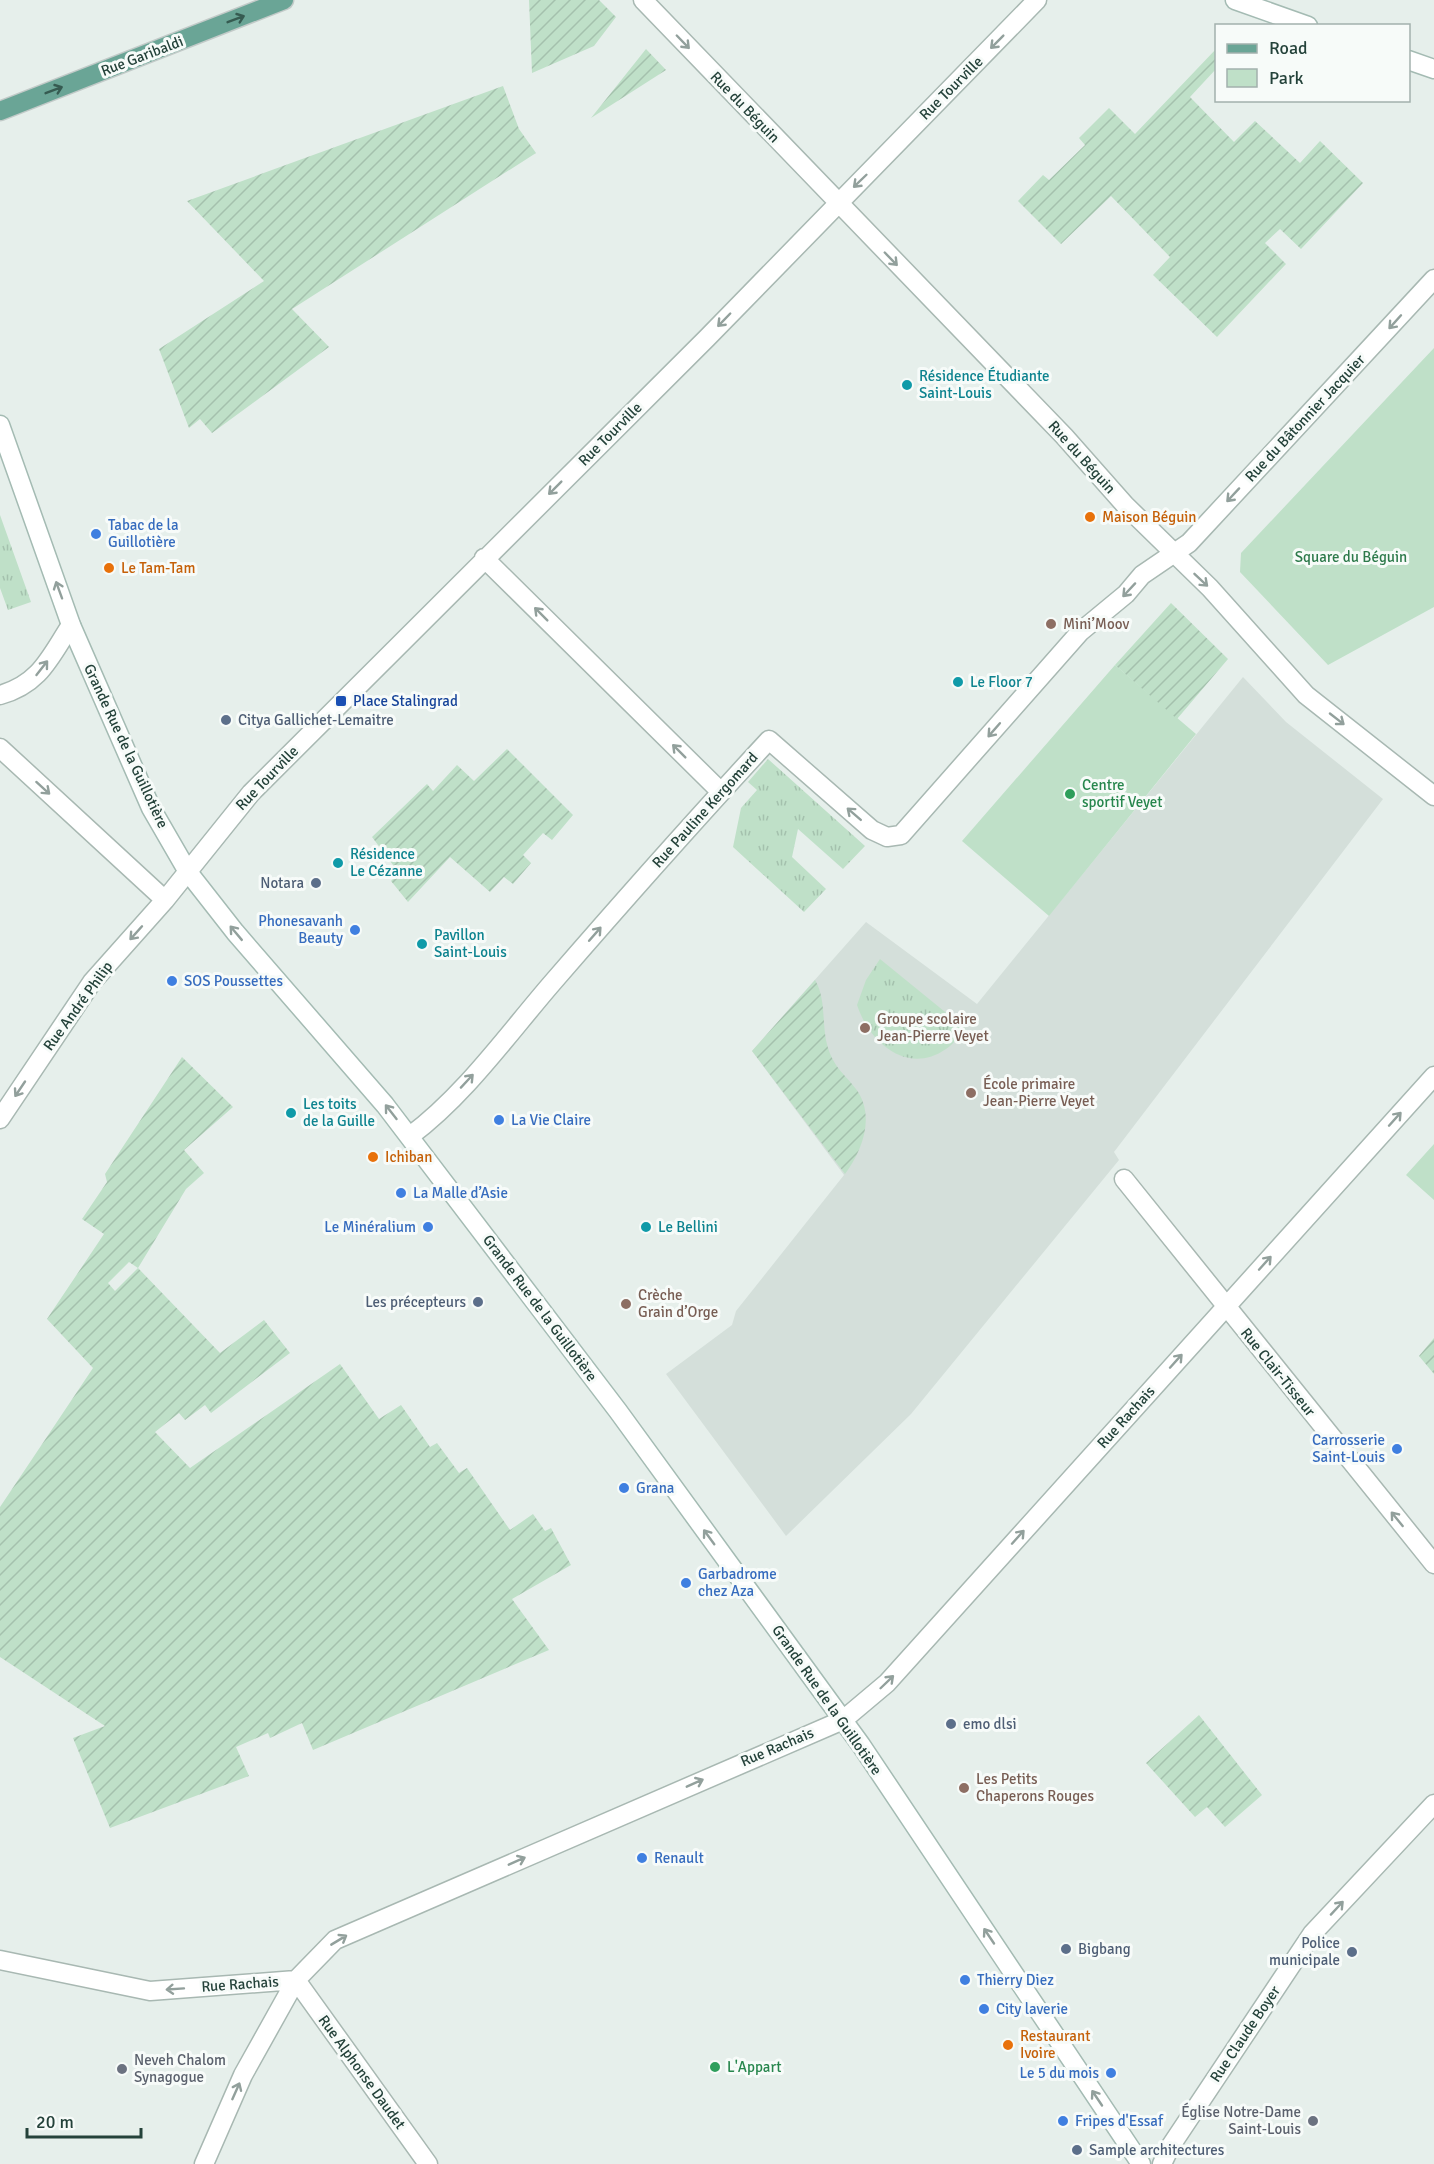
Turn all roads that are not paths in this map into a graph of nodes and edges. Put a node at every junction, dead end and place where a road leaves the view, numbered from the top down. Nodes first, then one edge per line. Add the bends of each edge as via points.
1 (284, 0) edge
2 (642, 0) edge
3 (1037, 0) edge
4 (1235, 0) edge
5 (1302, 24) edge
6 (1410, 61) edge
7 (1434, 69) edge
8 (0, 111) edge
9 (837, 204) junction
10 (1434, 279) edge
11 (0, 425) edge
12 (1175, 554) junction
13 (484, 558) junction
14 (71, 625) junction
15 (0, 695) edge
16 (0, 748) edge
17 (721, 792) junction
18 (1434, 796) edge
19 (188, 872) junction
20 (165, 900) junction
21 (1434, 1076) edge
22 (0, 1119) edge
23 (410, 1136) junction
24 (1124, 1179) dead end
25 (1225, 1306) junction
26 (1434, 1564) edge
27 (843, 1720) junction
28 (1434, 1804) edge
29 (0, 1960) edge
30 (296, 1980) junction
31 (204, 2164) edge
32 (428, 2164) edge
33 (1141, 2164) edge
34 (1162, 2164) edge

8 -> 1 main road, Rue Garibaldi
2 -> 9 street, Rue du Béguin
3 -> 9 street, Rue Tourville
4 - 5 street
6 - 7 street
9 -> 12 street, Rue du Béguin
9 -> 13 street, Rue Tourville
10 -> 12 street, Rue du Bâtonnier Jacquier via 1198,534
14 -> 11 street, Grande Rue de la Guillotière
12 -> 17 street, Rue Pauline Kergomard via 1142,575 1126,594 1080,632 901,835 887,837 872,830 769,740
12 -> 18 street, Rue du Béguin via 1306,694
17 -> 13 street
13 - 19 street, Rue Tourville via 251,793
15 -> 14 street via 22,688 41,670
14 - 19 street, Grande Rue de la Guillotière via 152,808
16 -> 20 street
23 -> 17 street, Rue Pauline Kergomard via 472,1076
19 - 20 street, Rue André Philip
23 -> 19 street, Grande Rue de la Guillotière
20 -> 22 street, Rue André Philip via 92,982
25 -> 21 street, Rue Rachais
27 -> 23 street, Grande Rue de la Guillotière via 618,1411
24 - 25 street, Rue Clair-Tisseur
26 -> 25 street, Rue Clair-Tisseur
27 -> 25 street, Rue Rachais via 887,1683
30 -> 27 street, Rue Rachais via 335,1940
33 -> 27 street, Grande Rue de la Guillotière
34 -> 28 street, Rue Claude Boyer via 1312,1934
30 -> 29 street, Rue Rachais via 150,1990
31 -> 30 street via 243,2075
30 - 32 street, Rue Alphonse Daudet

